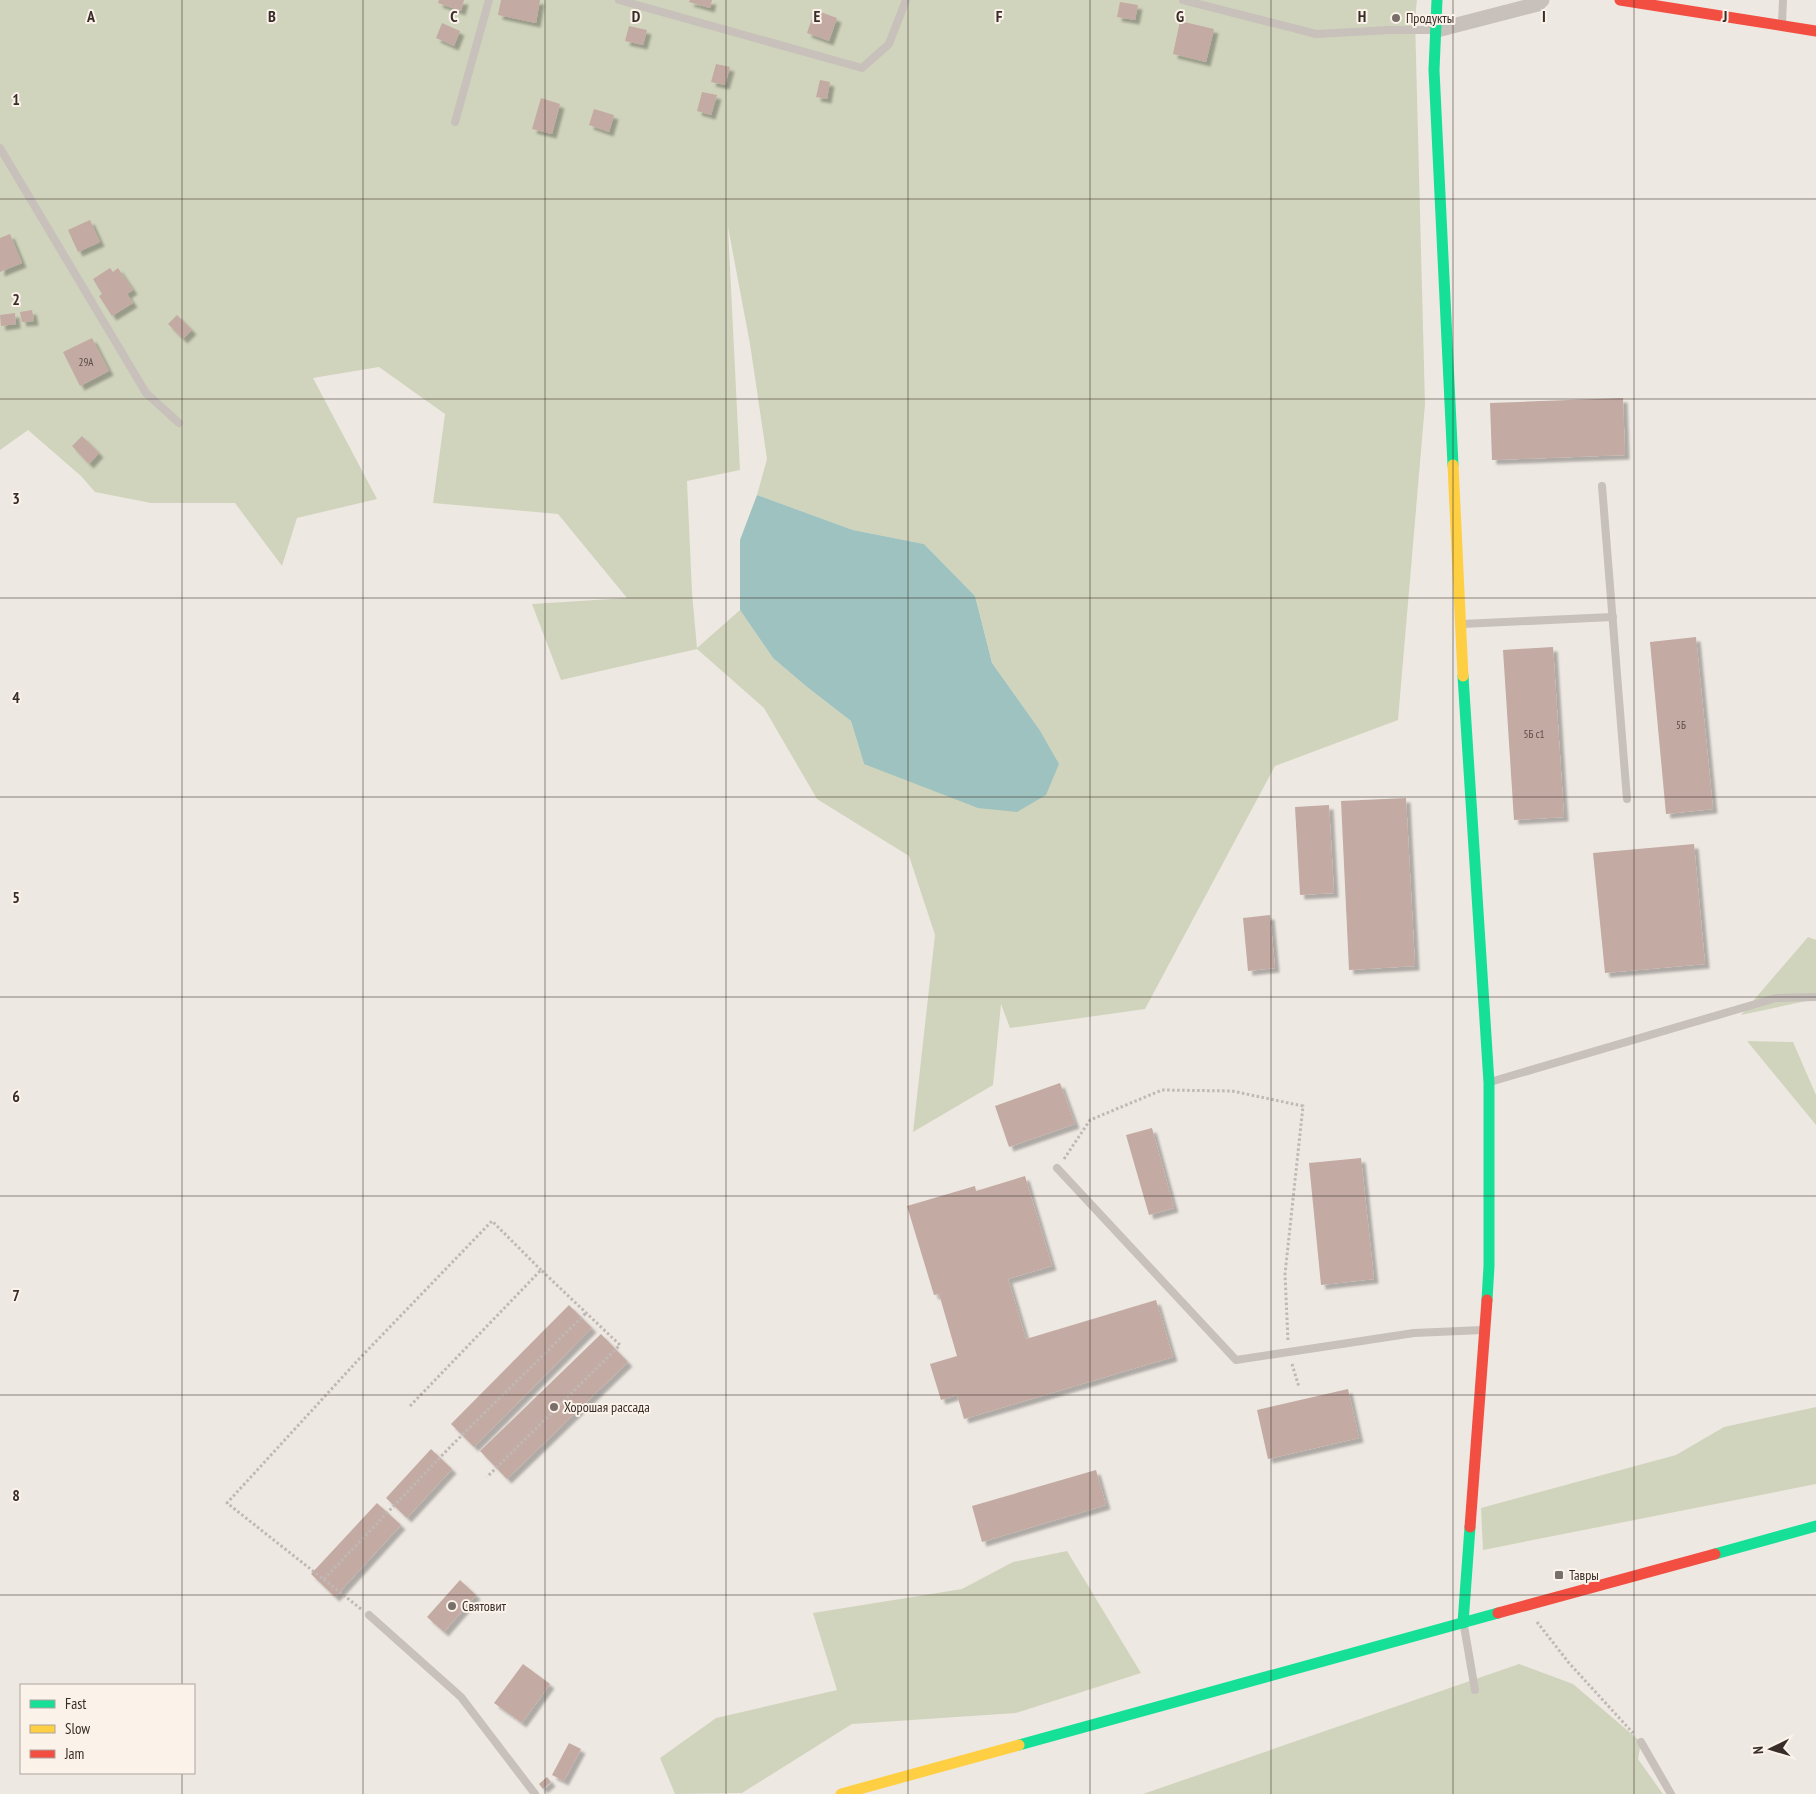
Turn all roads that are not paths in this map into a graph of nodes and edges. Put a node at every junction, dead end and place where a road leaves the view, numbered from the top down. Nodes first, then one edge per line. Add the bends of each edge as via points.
1 (489, 0) edge
2 (619, 0) edge
3 (906, 0) edge
4 (1183, 0) edge
5 (1437, 0) edge
6 (1542, 0) edge
7 (1620, 0) edge
8 (1783, 0) edge
9 (1782, 25) junction
10 (1437, 30) junction
11 (1816, 31) edge
12 (455, 122) dead end
13 (0, 148) edge
14 (179, 423) dead end
15 (1602, 486) dead end
16 (1612, 617) junction
17 (1460, 624) junction
18 (1627, 799) dead end
19 (1816, 997) edge
20 (1488, 1083) junction
21 (1057, 1168) road end
22 (1485, 1330) junction
23 (1816, 1526) edge
24 (369, 1615) road end
25 (1463, 1623) junction
26 (1475, 1690) dead end
27 (1641, 1742) road end
28 (535, 1794) edge
29 (841, 1794) edge
30 (1671, 1794) edge

1 - 12 lane
2 - 3 lane via 862,68 889,44
4 - 10 lane via 1316,34
5 - 10 street
6 - 10 street via 1538,4
7 - 9 street
8 - 9 lane
9 - 11 street
10 - 17 street via 1434,70
13 - 14 lane via 146,393
15 - 16 lane
16 - 17 lane
16 - 18 lane
17 - 20 street
19 - 20 lane via 1776,998
20 - 22 street via 1489,1266
21 - 22 lane via 1236,1360 1414,1333
22 - 25 street
23 - 25 street
24 - 28 lane via 461,1697
25 - 26 lane
25 - 29 street
27 - 30 lane

